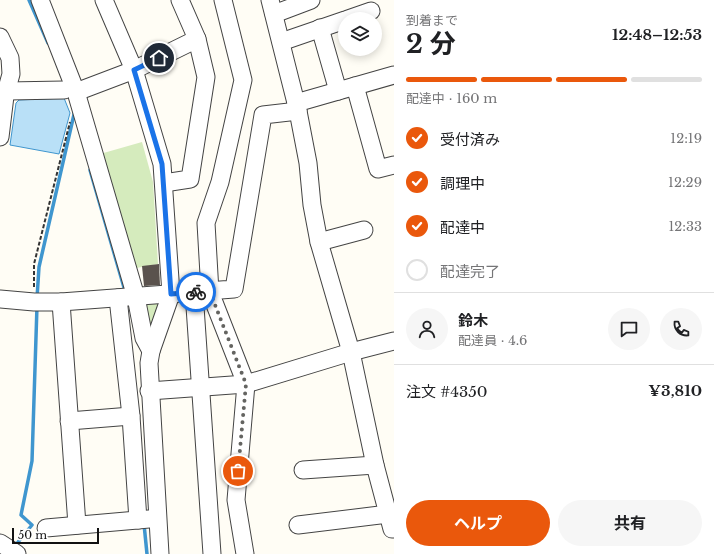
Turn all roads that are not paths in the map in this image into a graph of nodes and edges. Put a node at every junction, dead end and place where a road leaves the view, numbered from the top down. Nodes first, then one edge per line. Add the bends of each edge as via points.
1 (40, 0) edge
2 (104, 0) edge
3 (180, 0) edge
4 (223, 0) edge
5 (311, 0) edge
6 (272, 7) edge
7 (371, 11) dead end
8 (368, 12) edge
9 (338, 22) edge
10 (320, 28) junction
11 (0, 37) edge
12 (197, 39) junction
13 (281, 42) junction
14 (134, 70) junction
15 (394, 75) edge
16 (355, 86) junction
17 (70, 91) junction
18 (338, 91) junction
19 (4, 95) edge
20 (297, 107) junction
21 (0, 137) edge
22 (394, 166) edge
23 (164, 183) junction
24 (364, 230) dead end
25 (319, 242) junction
26 (202, 292) junction
27 (171, 294) junction
28 (127, 298) junction
29 (0, 300) edge
30 (61, 302) junction
31 (394, 341) edge
32 (151, 351) junction
33 (351, 352) junction
34 (246, 384) junction
35 (200, 389) junction
36 (149, 391) junction
37 (131, 416) junction
38 (69, 421) junction
39 (375, 465) junction
40 (302, 470) dead end
41 (148, 520) junction
42 (391, 522) edge
43 (77, 525) junction
44 (298, 525) dead end
45 (46, 528) dead end
46 (0, 543) edge
47 (17, 554) edge
48 (160, 554) edge
49 (212, 554) edge
50 (245, 554) edge

1 - 17 street
2 - 14 street
3 - 12 street
4 - 26 street via 243,80 220,182 206,224
5 - 6 street
6 - 13 street
7 - 8 street
9 - 10 street
10 - 13 street
10 - 18 street
11 - 19 street via 10,58 11,74
12 - 14 street
12 - 23 street via 206,77 190,179
13 - 20 street
14 - 17 street
14 - 23 street via 162,164
15 - 16 street
16 - 18 street
16 - 22 street via 378,169
17 - 19 street
17 - 28 street
18 - 20 street
19 - 21 street
20 - 25 street
20 - 26 street via 263,115 234,290
23 - 27 street
24 - 25 street
25 - 33 street
26 - 27 street
26 - 34 street
26 - 35 street
27 - 28 street
27 - 32 street
28 - 30 street
28 - 32 street
28 - 37 street
29 - 30 street
30 - 38 street
31 - 33 street
32 - 36 street
33 - 34 street
33 - 39 street
34 - 35 street
34 - 50 street via 236,500
35 - 36 street
35 - 49 street
36 - 41 street
37 - 38 street
37 - 41 street
38 - 43 street
39 - 40 street
39 - 42 street
41 - 43 street
41 - 48 street
42 - 44 street
43 - 45 street
46 - 47 street

